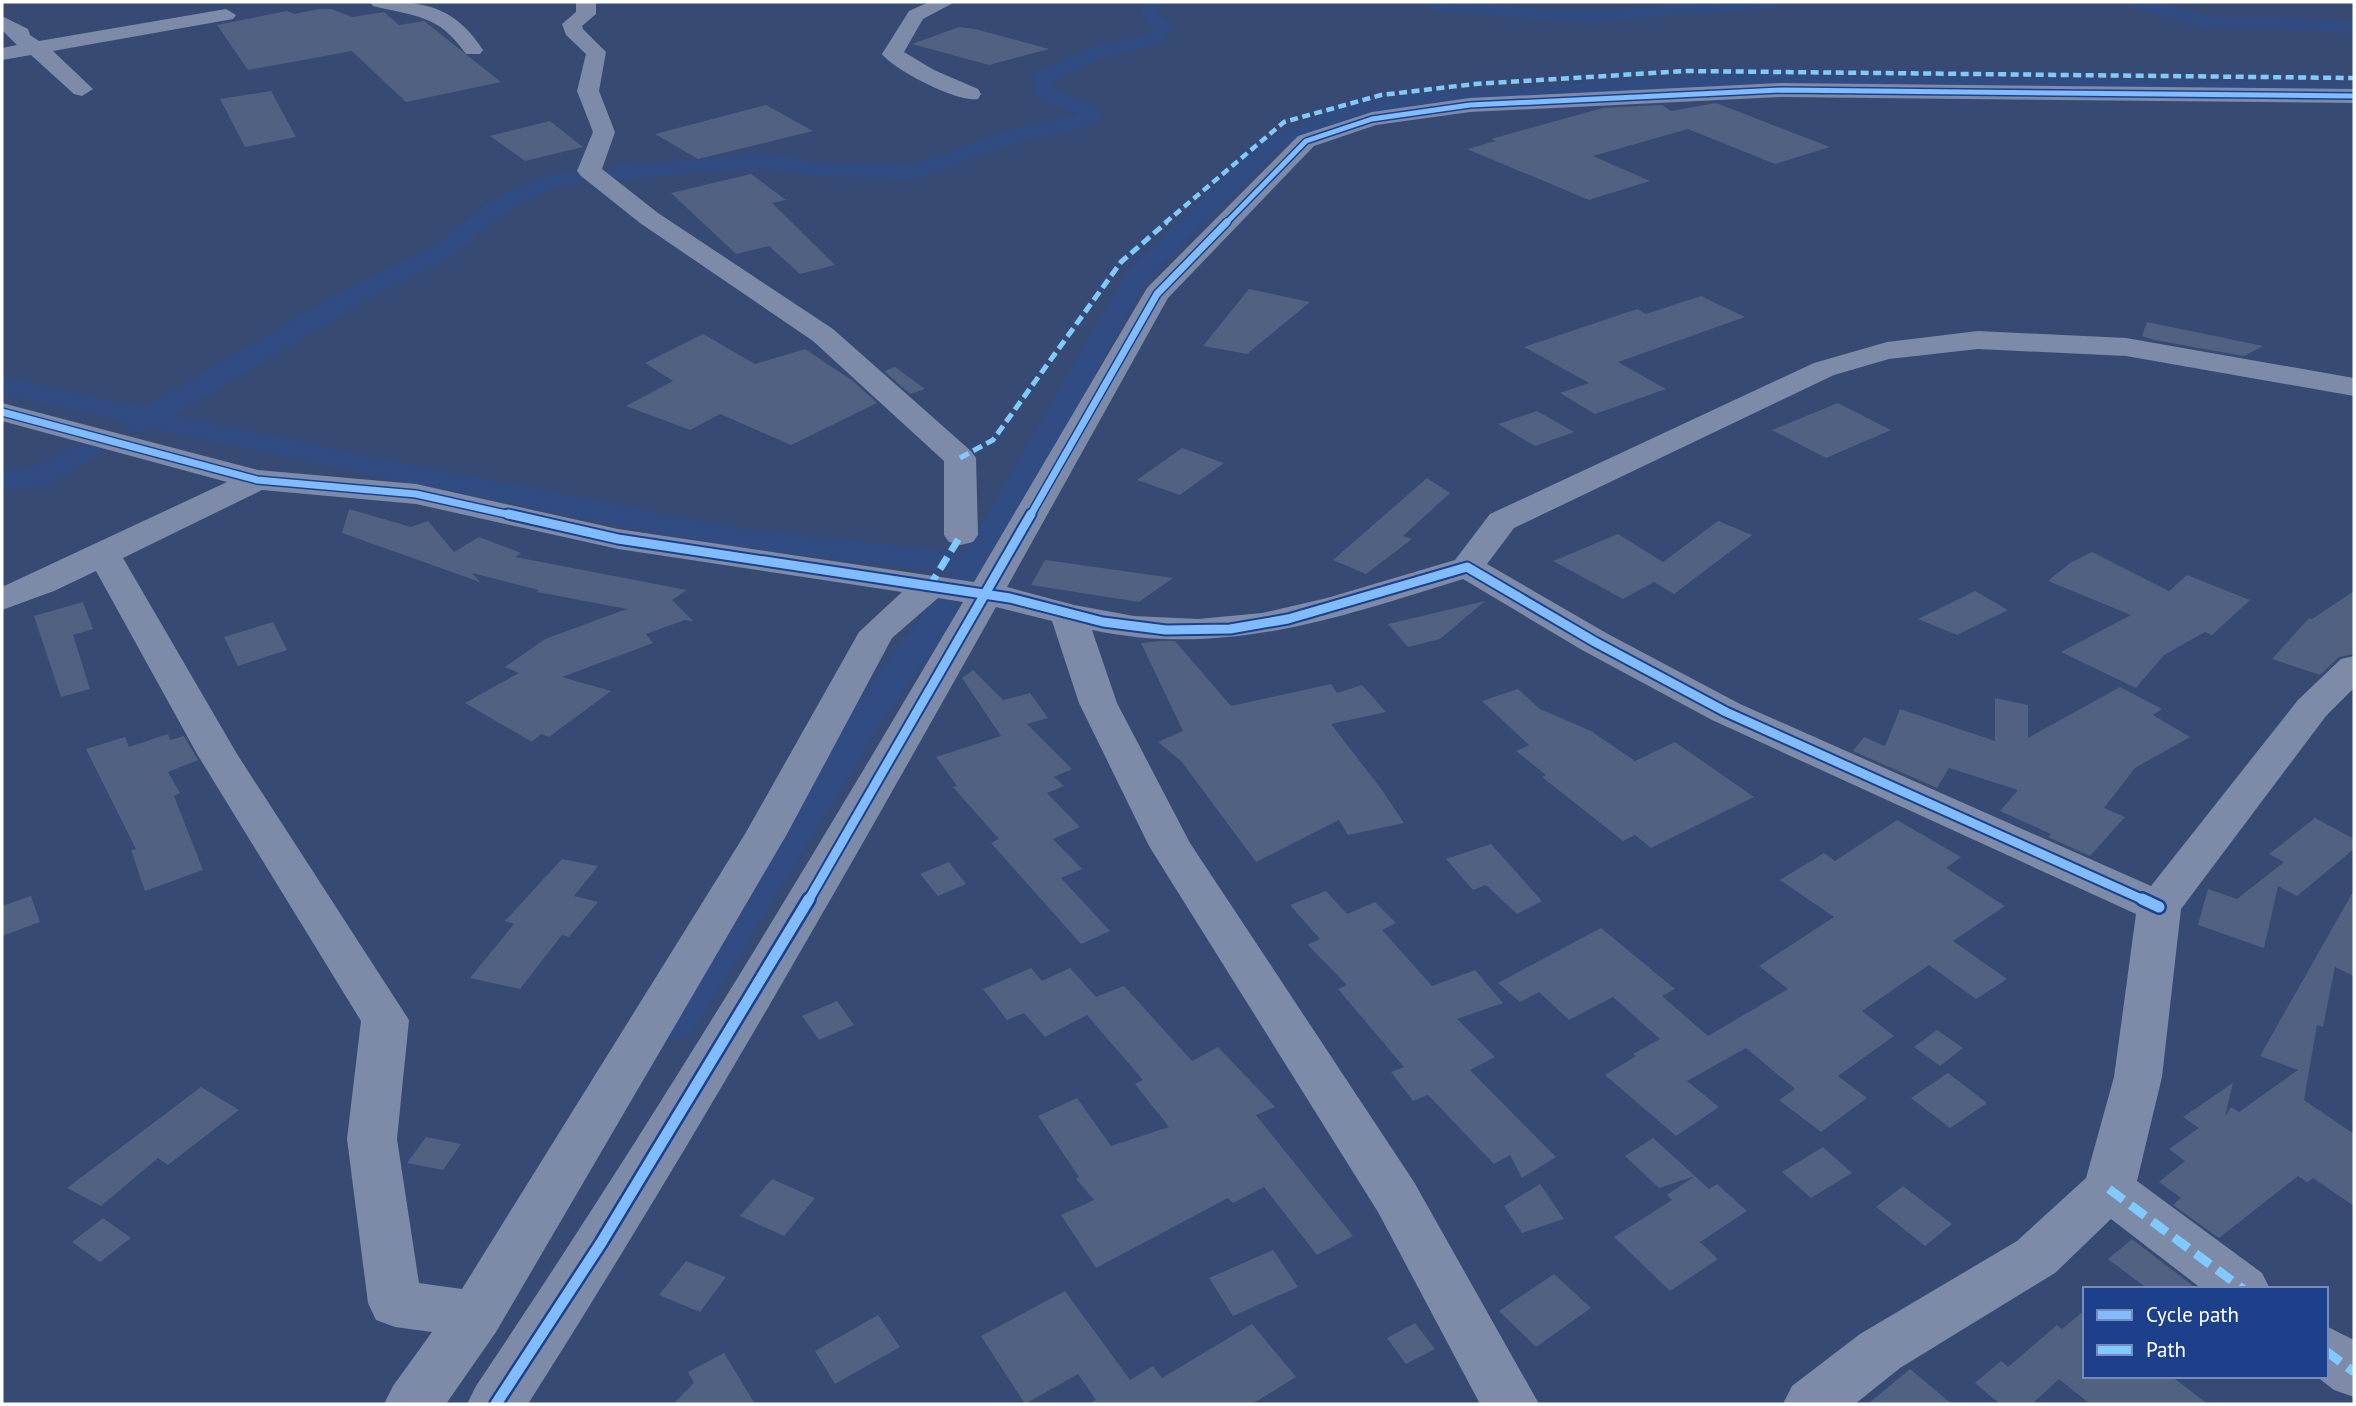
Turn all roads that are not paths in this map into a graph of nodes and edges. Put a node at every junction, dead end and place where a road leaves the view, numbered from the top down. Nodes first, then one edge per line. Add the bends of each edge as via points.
1 (380, 2) edge
2 (586, 2) edge
3 (945, 2) edge
4 (226, 15) dead end
5 (2, 22) edge
6 (10, 40) edge
7 (38, 48) junction
8 (473, 50) dead end
9 (2, 54) edge
10 (82, 89) dead end
11 (970, 94) dead end
12 (2354, 96) edge
13 (2354, 387) edge
14 (2, 412) edge
15 (257, 480) junction
16 (961, 535) dead end
17 (104, 554) junction
18 (1467, 567) junction
19 (931, 587) junction
20 (984, 595) junction
21 (2, 599) edge
22 (1069, 617) junction
23 (2354, 667) edge
24 (2159, 907) junction
25 (2109, 1189) junction
26 (2240, 1287) edge
27 (476, 1315) junction
28 (2328, 1352) edge
29 (2354, 1372) edge
30 (413, 1404) edge
31 (496, 1404) edge
32 (1510, 1404) edge
33 (1812, 1404) edge

1 - 8 street via 419,7 447,18 466,35
2 - 16 street via 586,13 572,23 573,31 596,52 588,91 604,132 589,171 649,218 823,335 960,458
3 - 11 street via 916,15 892,54
4 - 7 street
5 - 6 street via 20,33
6 - 7 street
7 - 9 street
7 - 10 street
12 - 20 street via 1781,90 1578,98 1471,105 1372,119 1306,141 1157,294
13 - 18 street via 2126,347 1978,340 1887,351 1824,369 1502,521
14 - 15 street
15 - 17 street
15 - 19 street via 416,494 618,539
17 - 21 street
17 - 27 street via 217,754 385,1020 372,1139 395,1303
18 - 22 street via 1261,625 1171,631
18 - 24 street via 1726,712
19 - 20 street
19 - 27 street via 877,632 766,834
20 - 22 street via 1010,598
20 - 31 street via 601,1243
22 - 32 street via 1098,703 1170,846 1396,1197
23 - 24 street via 2312,708
24 - 25 street via 2137,1077
25 - 26 street
25 - 33 street via 2036,1257 1880,1351
27 - 30 street
28 - 29 street

